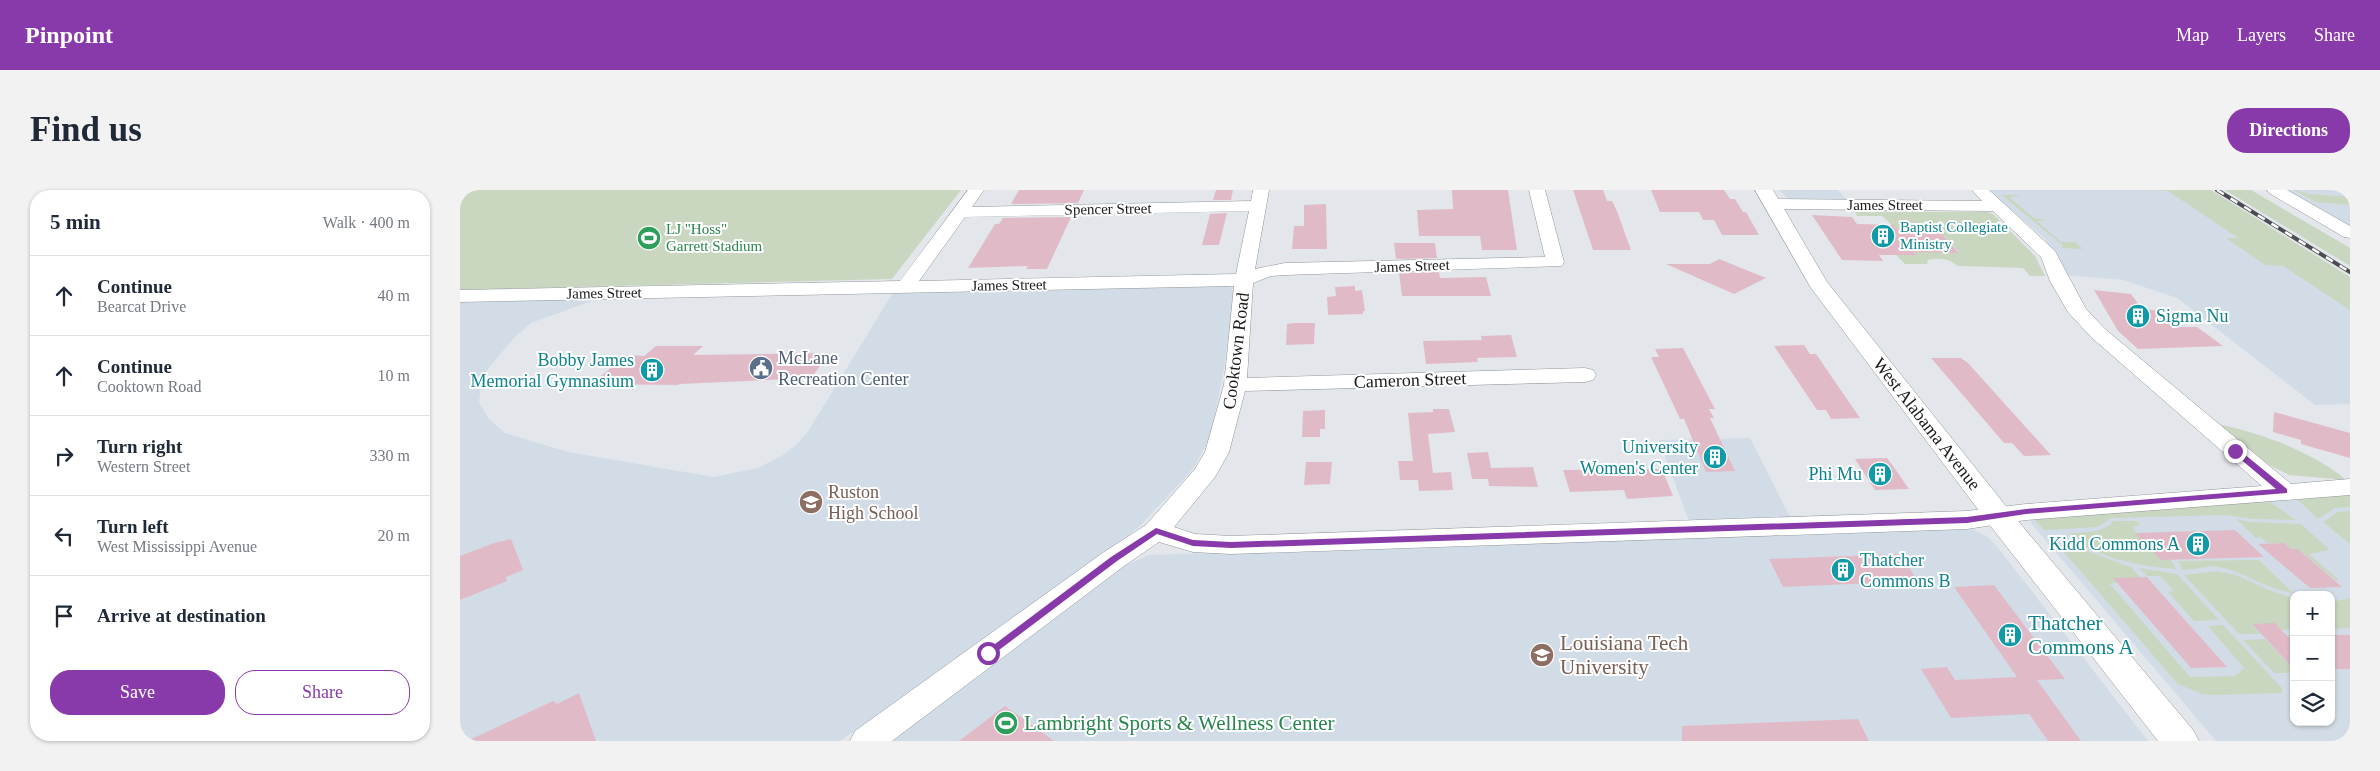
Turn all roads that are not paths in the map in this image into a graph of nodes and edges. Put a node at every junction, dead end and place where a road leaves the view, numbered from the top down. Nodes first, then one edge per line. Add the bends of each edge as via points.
1 (976, 190) edge
2 (1537, 190) edge
3 (1980, 190) edge
4 (2275, 190) edge
5 (1768, 197) edge
6 (1259, 198) edge
7 (1997, 206) junction
8 (959, 212) junction
9 (2350, 233) edge
10 (1244, 280) junction
11 (906, 286) junction
12 (460, 296) edge
13 (1585, 375) dead end
14 (1235, 385) junction
15 (2350, 487) edge
16 (2284, 491) junction
17 (1999, 516) junction
18 (1156, 530) junction
19 (867, 741) edge
20 (2180, 741) edge

1 - 8 street
2 - 10 street, James Street via 1555,262 1285,269
3 - 7 street
4 - 9 street
5 - 7 street, James Street
5 - 17 main road, West Alabama Avenue via 1818,284
6 - 8 street, Spencer Street
6 - 10 street, Cooktown Road
7 - 16 street via 2049,255 2078,312 2098,333
8 - 11 street
10 - 11 street, James Street
10 - 14 street, Cooktown Road
11 - 12 street, James Street
13 - 14 street, Cameron Street
14 - 18 street, Cooktown Road via 1217,452 1206,472
15 - 16 street
16 - 17 street
17 - 18 street via 1812,527 1231,545 1193,543
17 - 20 main road, West Alabama Avenue
18 - 19 street, Cooktown Road

